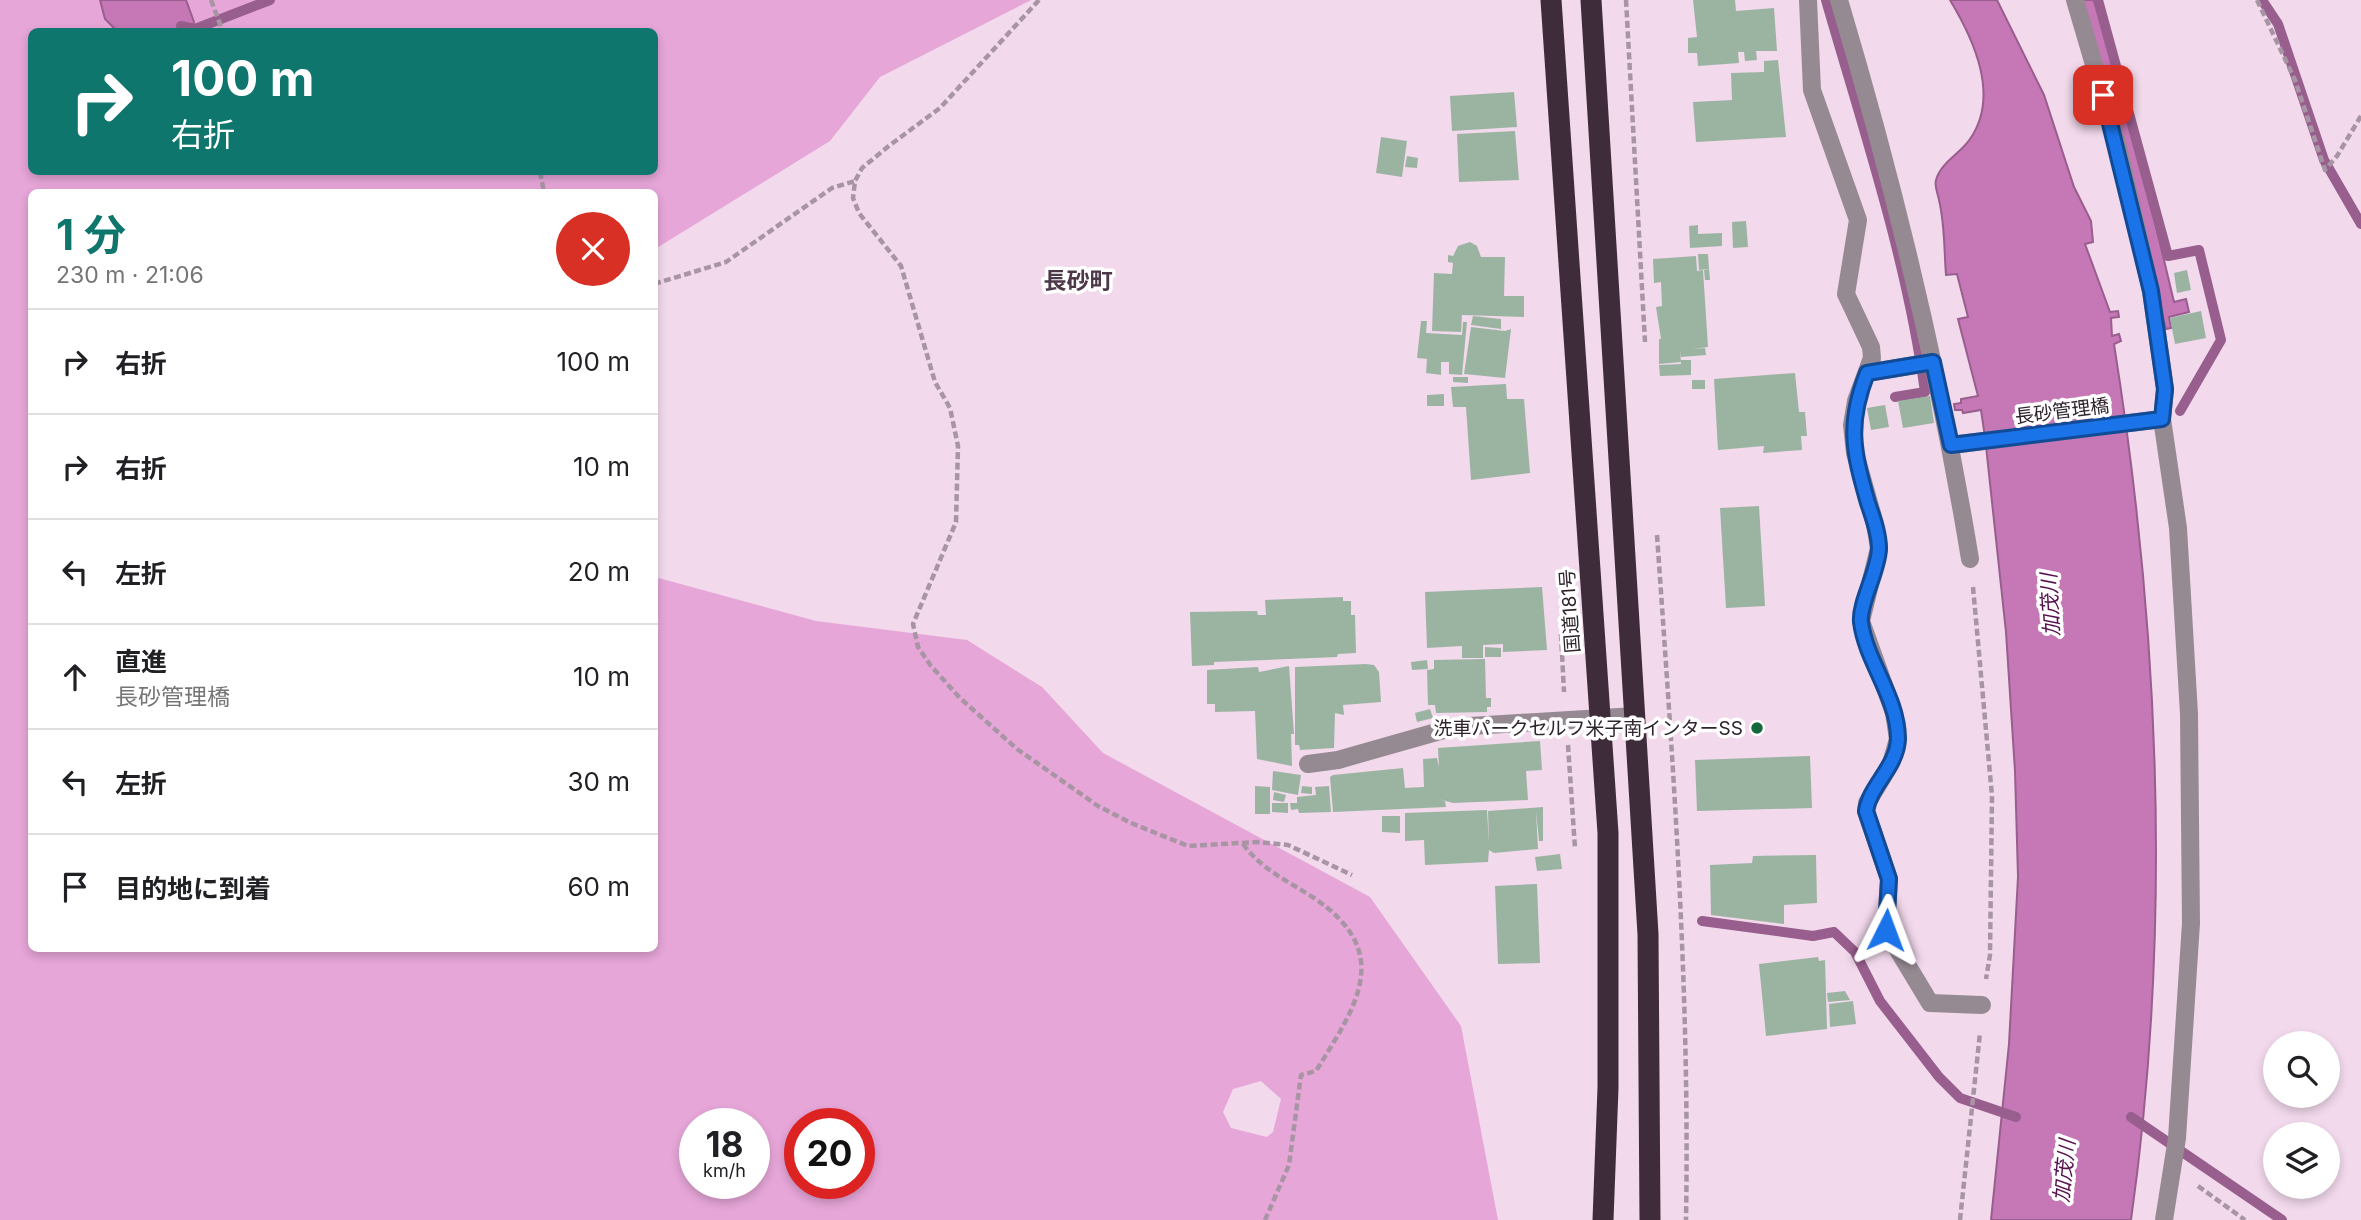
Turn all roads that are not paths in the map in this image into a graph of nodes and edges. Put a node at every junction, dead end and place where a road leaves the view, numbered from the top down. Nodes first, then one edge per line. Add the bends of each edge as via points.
1 (1551, 0) edge
2 (1591, 0) edge
3 (1808, 0) edge
4 (1839, 0) edge
5 (2075, 0) edge
6 (1933, 362) junction
7 (1867, 373) junction
8 (2162, 419) junction
9 (1951, 445) junction
10 (1970, 559) road end
11 (1635, 716) junction
12 (1601, 719) junction
13 (1308, 764) dead end
14 (1982, 1005) road end
15 (1603, 1220) edge
16 (1650, 1220) edge
17 (2164, 1220) edge

1 - 12 highway, 国道181号
2 - 11 highway
3 - 7 street via 1812,90 1858,220 1846,294 1871,347
4 - 6 street via 1909,252
5 - 8 street via 2117,143 2151,291 2165,389
6 - 7 street
6 - 9 street
7 - 14 street via 1856,401 1852,435 1879,548 1861,621 1894,713 1898,739 1866,811 1889,879 1886,930 1930,1003
8 - 9 street, 長砂管理橋
8 - 17 street via 2178,528 2190,770 2190,936 2177,1138
9 - 10 street
11 - 12 street
11 - 16 highway via 1648,934
12 - 13 street via 1454,727
12 - 15 highway, 国道181号 via 1608,832

